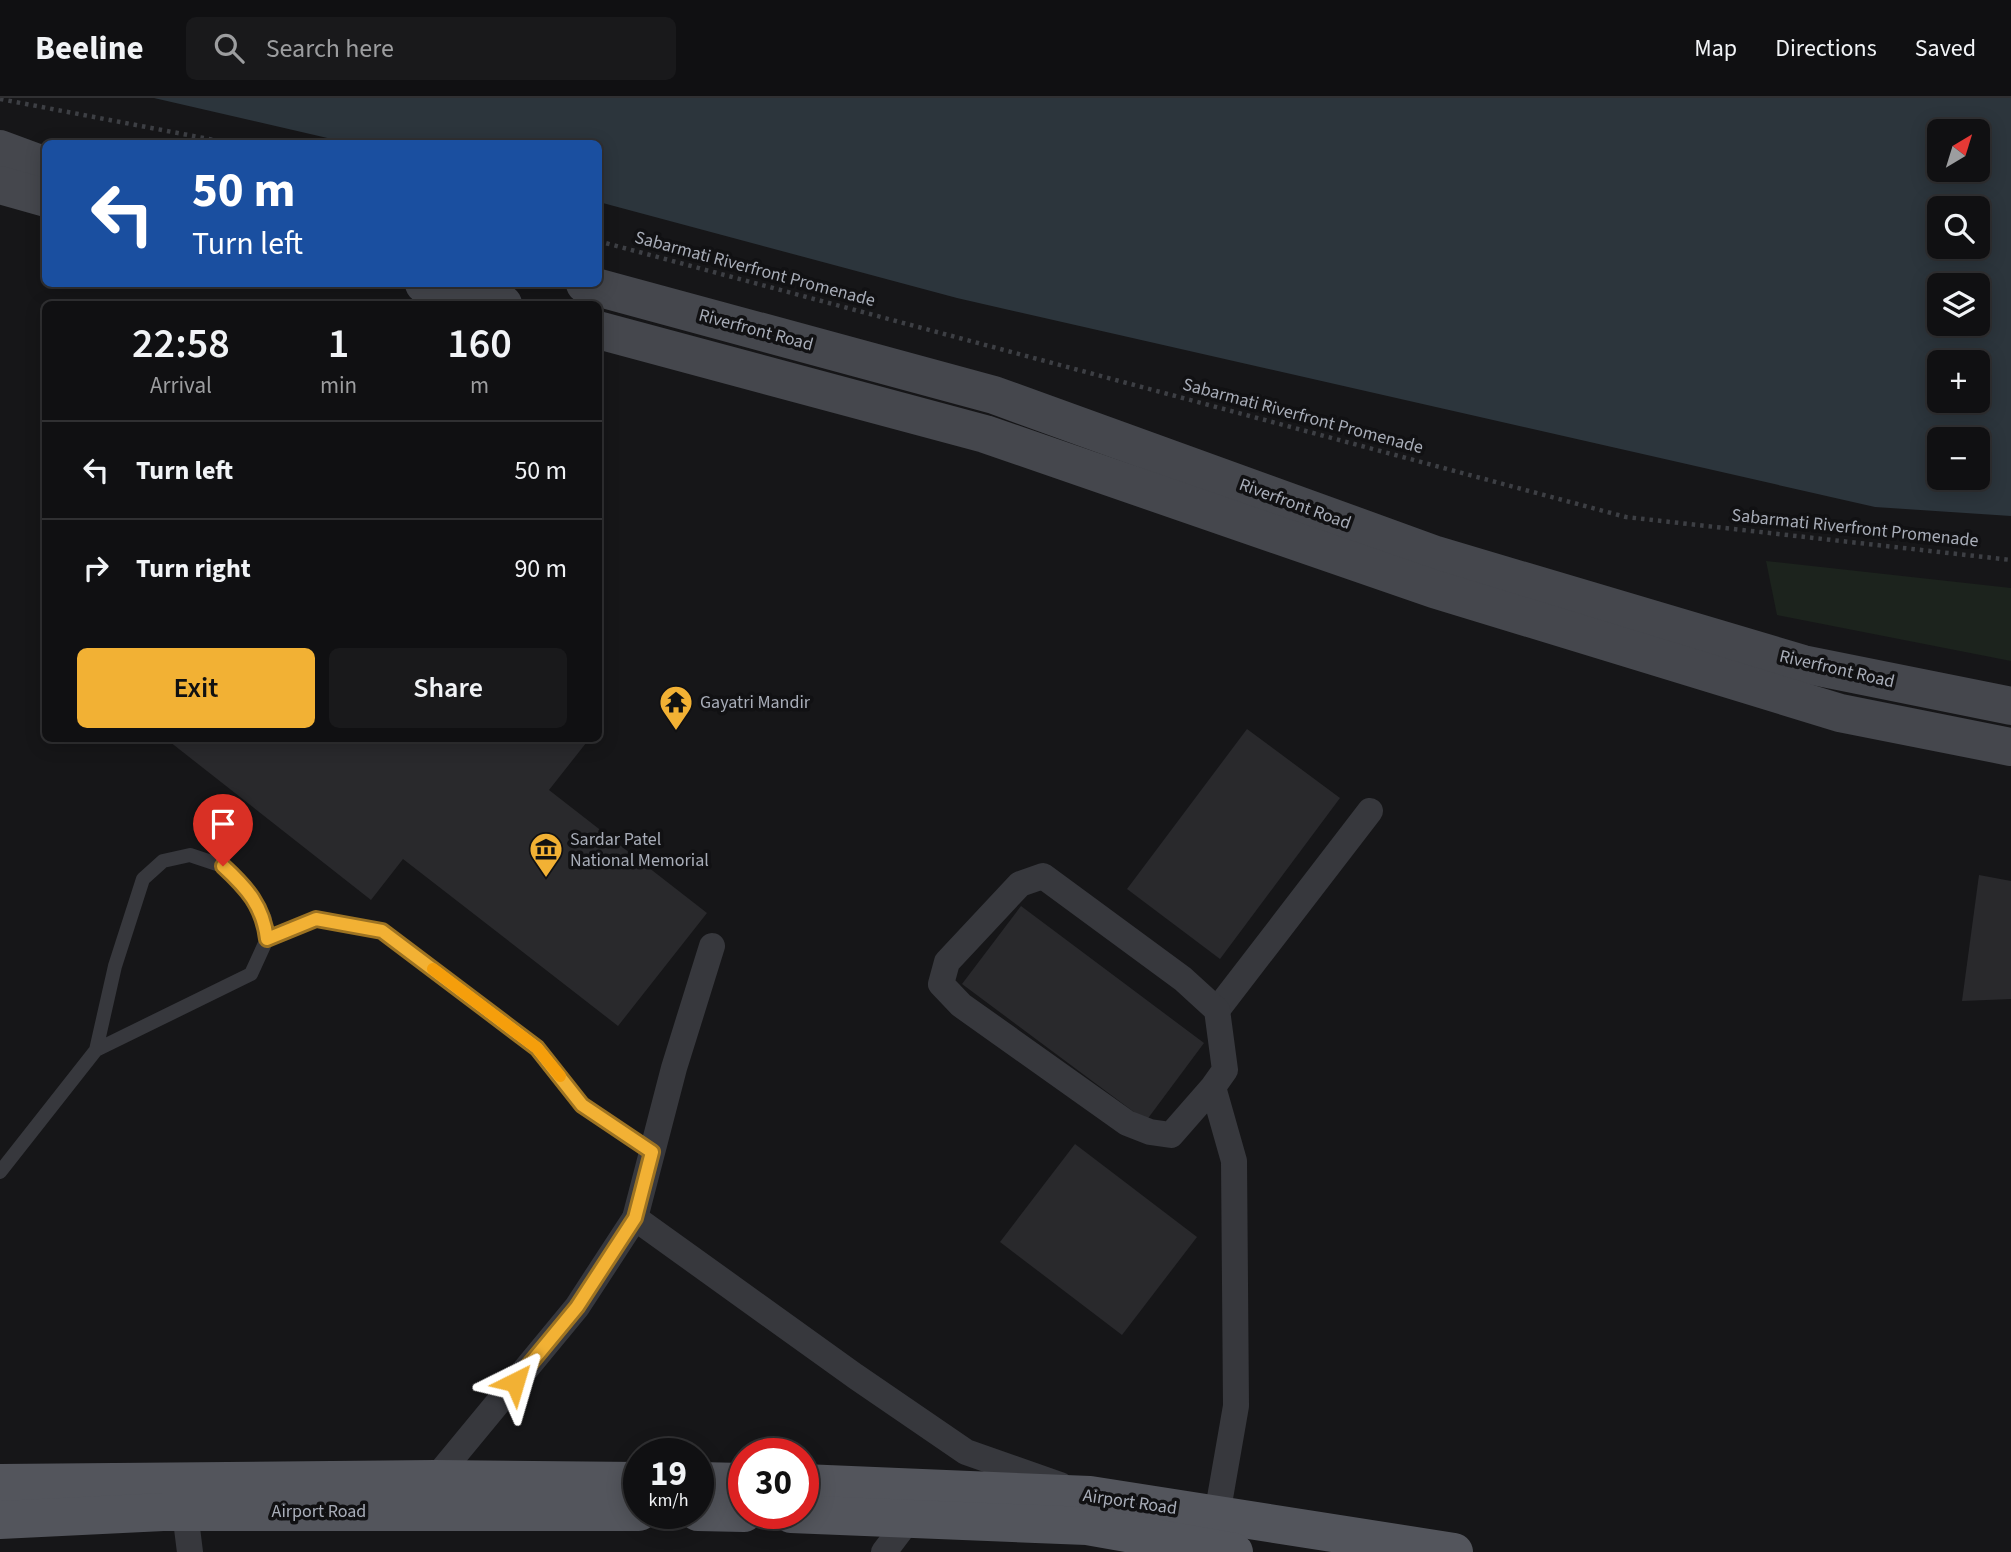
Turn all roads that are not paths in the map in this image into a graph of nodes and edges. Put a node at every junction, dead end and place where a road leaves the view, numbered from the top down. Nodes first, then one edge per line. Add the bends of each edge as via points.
1 (0, 149) edge
2 (42, 165) edge
3 (0, 185) edge
4 (42, 197) edge
5 (436, 287) edge
6 (596, 287) edge
7 (490, 301) edge
8 (602, 331) edge
9 (2011, 706) edge
10 (2011, 747) edge
11 (1370, 811) dead end
12 (267, 939) junction
13 (712, 946) dead end
14 (1217, 1010) junction
15 (96, 1051) junction
16 (1213, 1087) junction
17 (652, 1152) junction
18 (0, 1172) edge
19 (635, 1218) junction
20 (435, 1479) junction
21 (623, 1481) edge
22 (0, 1483) edge
23 (819, 1484) edge
24 (1090, 1496) junction
25 (185, 1512) junction
26 (623, 1512) edge
27 (819, 1515) edge
28 (1217, 1515) junction
29 (909, 1519) junction
30 (0, 1520) edge
31 (190, 1552) edge
32 (884, 1552) edge
33 (1234, 1552) edge
34 (1454, 1552) edge

1 - 2 main road
3 - 4 main road
5 - 7 main road
6 - 9 main road, Riverfront Road via 994,395 1436,555 1803,664
8 - 10 main road, Riverfront Road via 985,434 1434,589 1840,713
11 - 14 street
12 - 15 lane via 251,974
12 - 15 lane via 265,919 245,886 223,866 190,855 163,861 143,879 115,967
12 - 17 lane via 316,919 382,931 537,1048 582,1105
13 - 17 street
14 - 16 street via 1225,1070
14 - 16 street via 1183,979 1043,876 1020,884 947,962 941,984 961,1005 1126,1123 1171,1135
15 - 18 lane
16 - 28 street via 1235,1175 1236,1406
17 - 19 street
19 - 20 street via 577,1307
19 - 24 street via 966,1452
20 - 21 main road, Airport Road
20 - 22 main road, Airport Road
23 - 24 main road, Airport Road
24 - 28 main road, Airport Road
25 - 26 main road, Airport Road
25 - 30 main road, Airport Road
25 - 31 street
27 - 29 main road, Airport Road
28 - 34 main road, Airport Road
29 - 32 street
29 - 33 main road, Airport Road via 1087,1526

